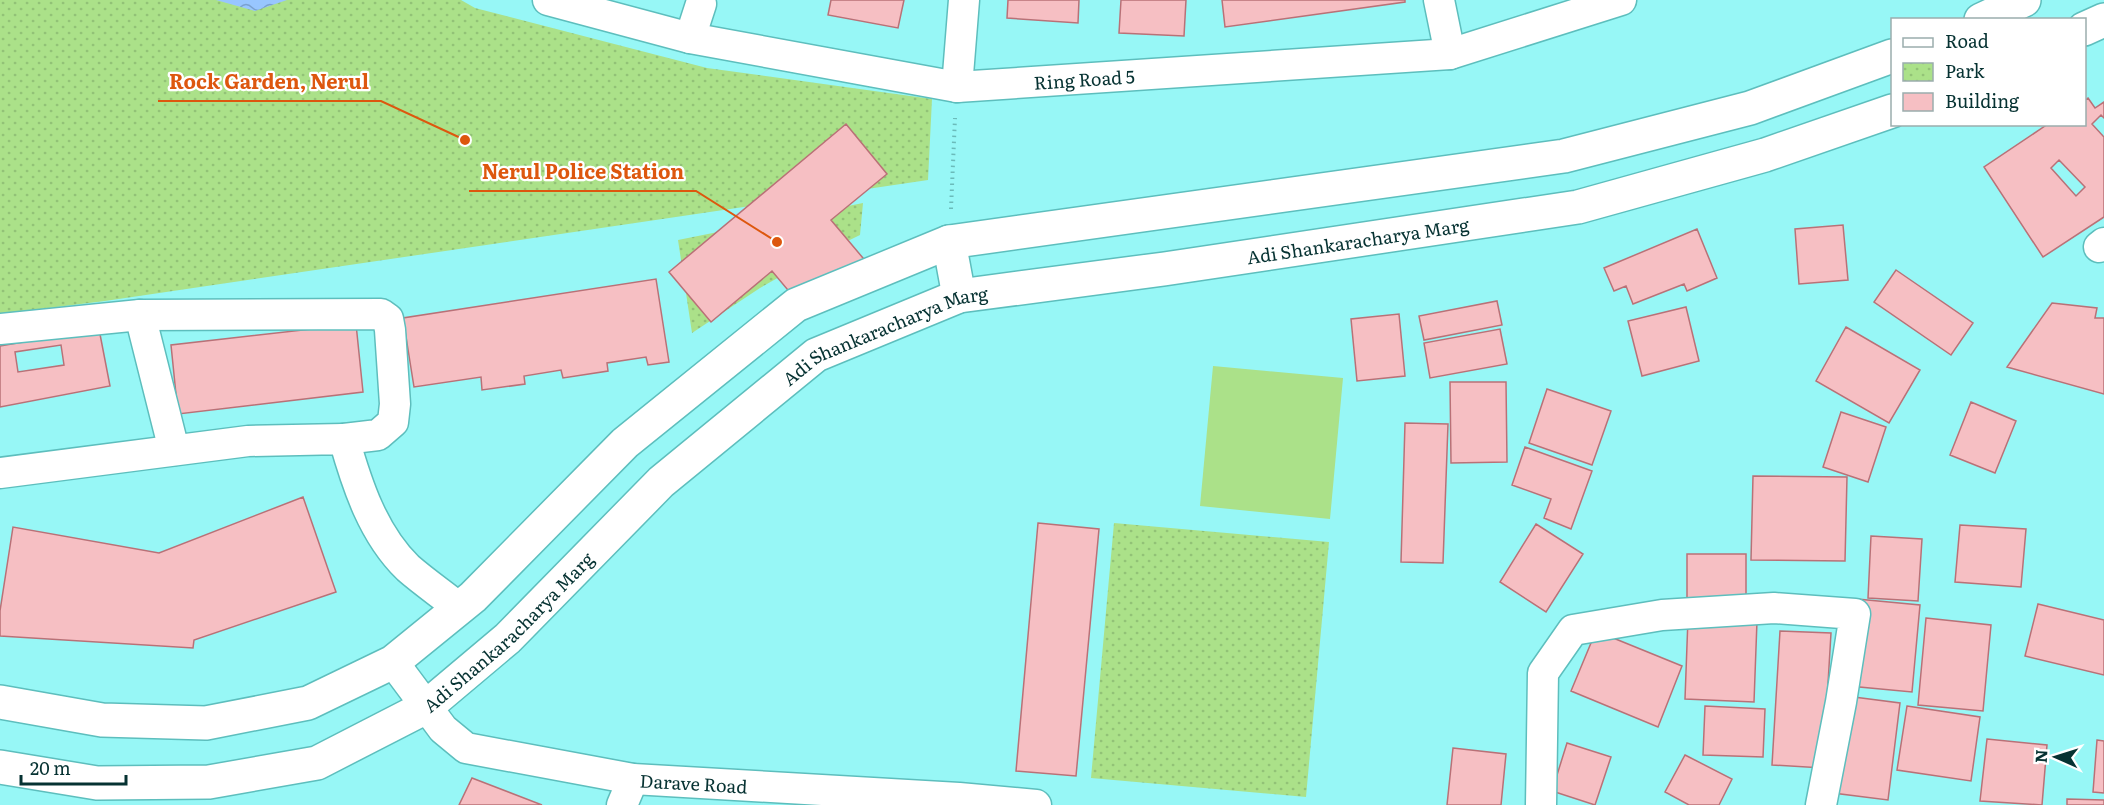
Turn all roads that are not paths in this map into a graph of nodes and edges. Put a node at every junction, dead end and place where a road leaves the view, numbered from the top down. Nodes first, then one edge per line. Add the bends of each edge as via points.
1 (548, 0) edge
2 (963, 0) edge
3 (1439, 0) edge
4 (1622, 0) edge
5 (2024, 0) edge
6 (696, 1) edge
7 (1985, 18) edge
8 (2104, 20) edge
9 (2086, 29) edge
10 (690, 38) junction
11 (1450, 54) junction
12 (1891, 58) edge
13 (957, 87) junction
14 (1891, 112) edge
15 (949, 242) junction
16 (959, 296) junction
17 (140, 315) junction
18 (0, 329) edge
19 (638, 433) junction
20 (344, 440) junction
21 (174, 450) junction
22 (0, 473) edge
23 (667, 477) junction
24 (459, 608) junction
25 (393, 662) junction
26 (0, 702) edge
27 (426, 706) junction
28 (0, 766) edge
29 (628, 792) edge
30 (1036, 805) edge
31 (1541, 805) edge
32 (1821, 805) edge

1 - 10 street, Ring Road 5
2 - 13 street
3 - 11 street
4 - 11 street, Ring Road 5
5 - 7 main road
6 - 10 street
8 - 9 main road
10 - 13 street, Ring Road 5
11 - 13 street, Ring Road 5
12 - 15 main road via 1750,108 1564,156
14 - 16 main road, Adi Shankaracharya Marg via 1765,155 1578,207
15 - 16 main road
15 - 19 main road via 796,305
16 - 23 main road, Adi Shankaracharya Marg via 816,356
17 - 18 street
17 - 20 street via 381,314 388,319 390,330 393,422 378,435
17 - 21 street
19 - 23 main road
19 - 24 main road
20 - 21 street via 248,441
20 - 24 street via 365,502 384,538 408,567
21 - 22 street
23 - 27 main road, Adi Shankaracharya Marg via 508,639
24 - 25 main road
25 - 26 main road via 308,703 206,723 102,720
25 - 27 street, Darave Road
27 - 28 main road, Adi Shankaracharya Marg via 317,763 209,782 97,783
27 - 29 street, Darave Road via 443,729 466,748
29 - 30 street, Darave Road via 958,798
31 - 32 street via 1543,673 1573,630 1662,615 1774,608 1854,614

